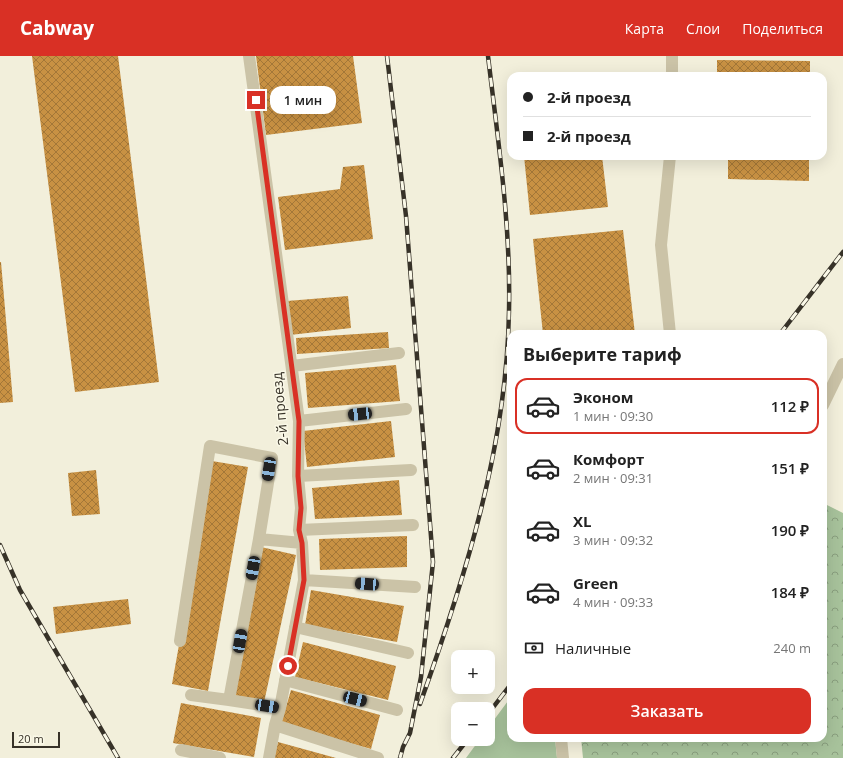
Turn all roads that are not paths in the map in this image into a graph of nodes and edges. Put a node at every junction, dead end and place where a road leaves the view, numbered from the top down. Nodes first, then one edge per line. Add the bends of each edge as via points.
1 (249, 56) edge
2 (672, 56) edge
3 (672, 72) edge
4 (670, 160) edge
5 (670, 330) edge
6 (399, 353) dead end
7 (843, 364) edge
8 (292, 366) junction
9 (827, 397) edge
10 (406, 409) dead end
11 (299, 421) junction
12 (411, 470) dead end
13 (298, 476) junction
14 (413, 525) dead end
15 (299, 530) junction
16 (259, 539) junction
17 (302, 543) junction
18 (304, 580) junction
19 (414, 587) dead end
20 (295, 627) junction
21 (180, 641) dead end
22 (408, 653) dead end
23 (285, 680) junction
24 (191, 695) dead end
25 (229, 700) junction
26 (280, 708) junction
27 (397, 710) dead end
28 (275, 726) junction
29 (561, 742) edge
30 (181, 750) dead end
31 (220, 758) edge
32 (269, 758) edge
33 (378, 758) edge
34 (563, 758) edge

1 - 8 street, 2-й проезд
2 - 3 street
4 - 5 street via 661,245
6 - 8 street
7 - 9 street
8 - 11 street, 2-й проезд
10 - 11 street
11 - 13 street, 2-й проезд
12 - 13 street
13 - 15 street, 2-й проезд via 301,508
14 - 15 street
15 - 17 street, 2-й проезд
16 - 17 street
16 - 21 street via 272,458 210,446
16 - 25 street
17 - 18 street, 2-й проезд
18 - 19 street
18 - 20 street, 2-й проезд
20 - 22 street
20 - 23 street, 2-й проезд
23 - 26 street, 2-й проезд
23 - 27 street
24 - 25 street
25 - 26 street
26 - 28 street, 2-й проезд
28 - 32 street, 2-й проезд
28 - 33 street
29 - 34 street
30 - 31 street

